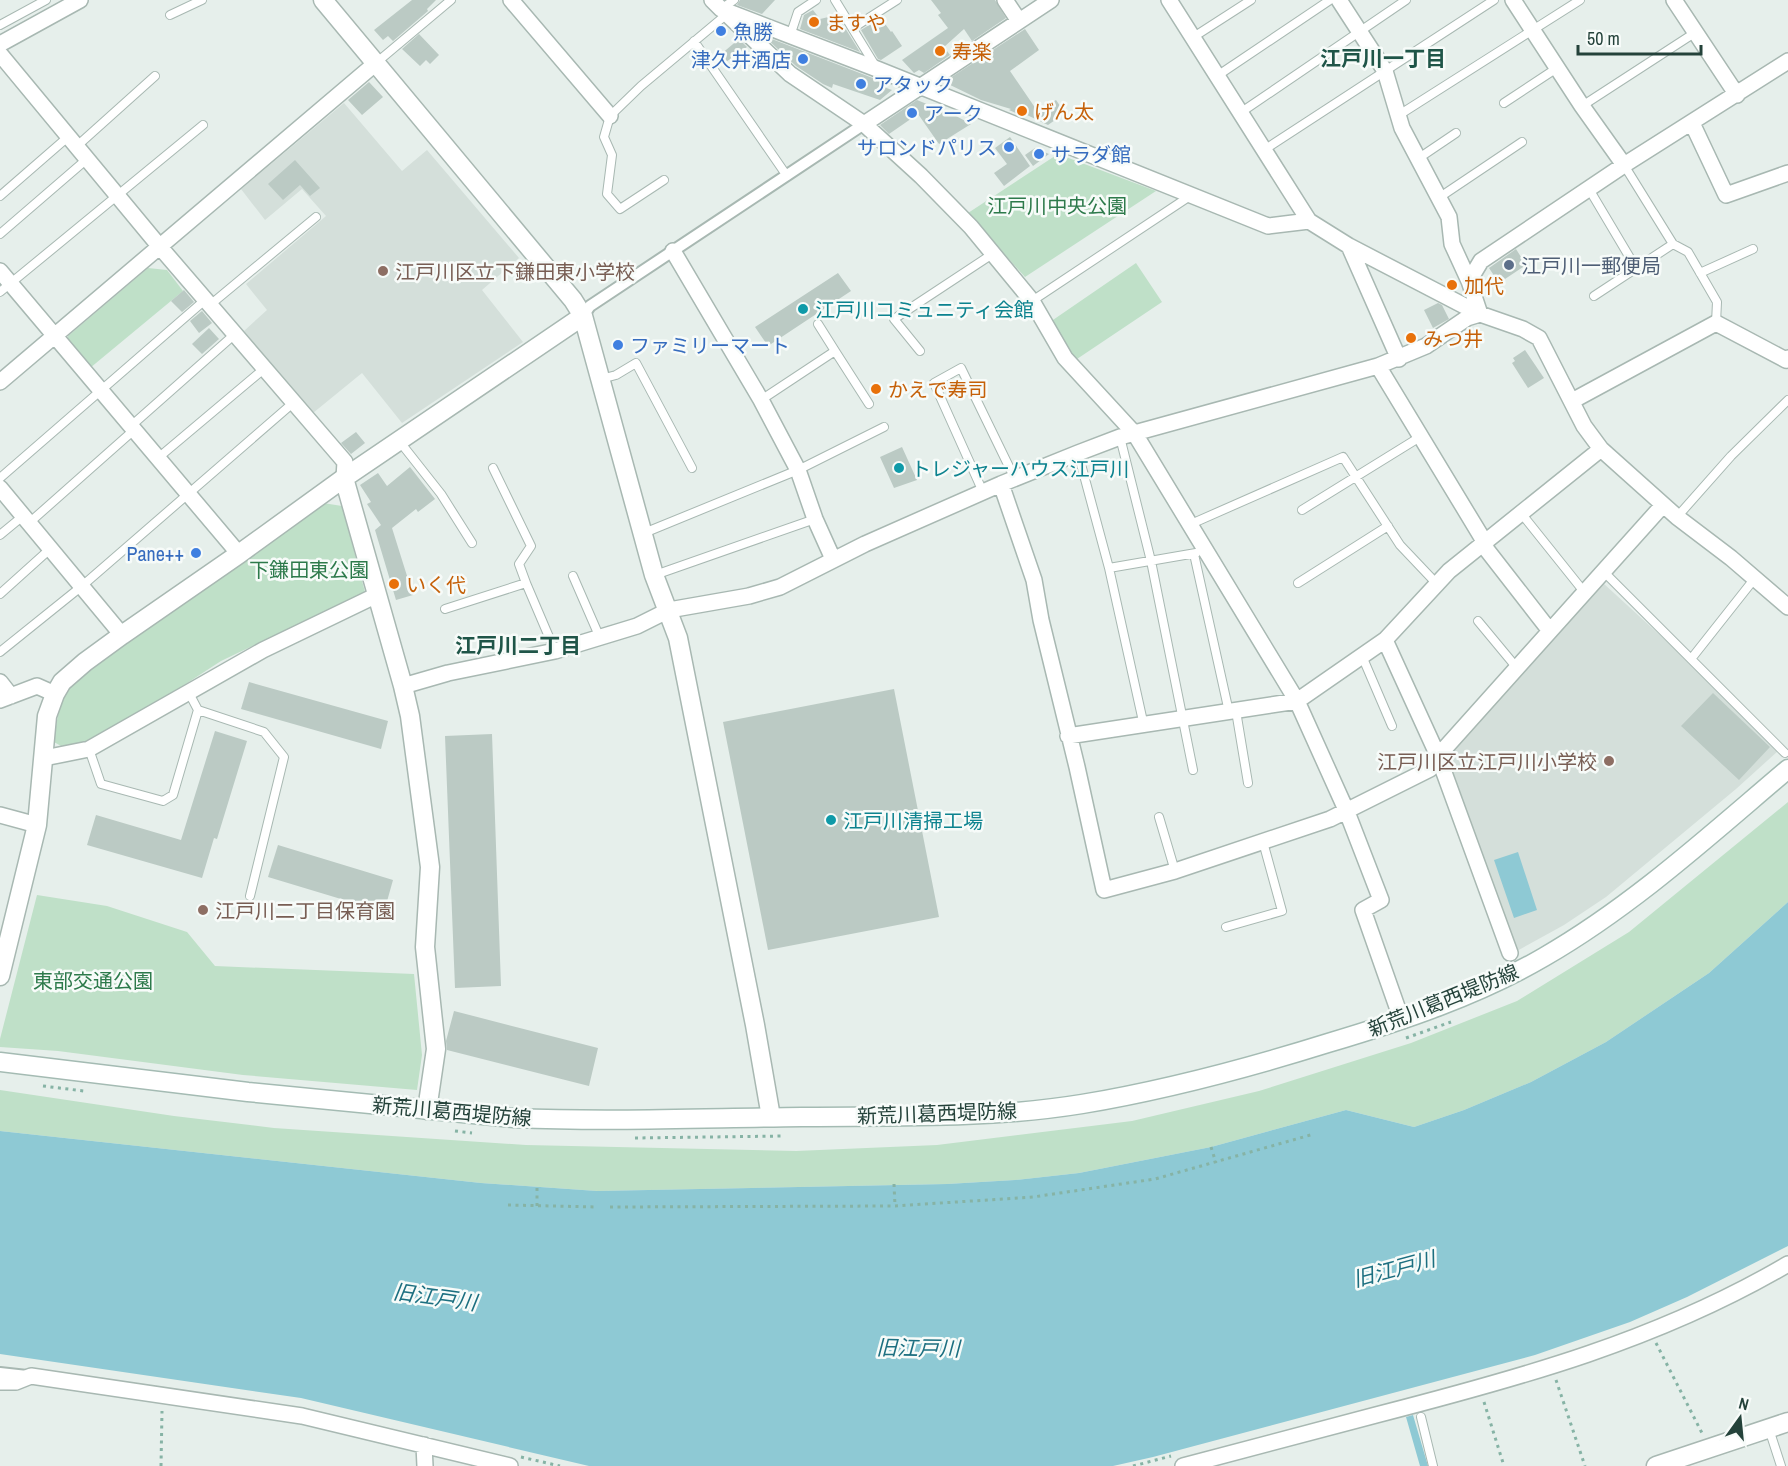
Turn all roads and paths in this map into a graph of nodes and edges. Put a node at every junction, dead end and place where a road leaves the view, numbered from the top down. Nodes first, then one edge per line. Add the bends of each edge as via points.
1 (46, 0) edge
2 (80, 0) edge
3 (202, 0) edge
4 (323, 0) edge
5 (451, 0) edge
6 (511, 0) edge
7 (816, 0) edge
8 (835, 0) edge
9 (897, 0) edge
10 (1005, 0) edge
11 (1051, 0) edge
12 (1168, 0) edge
13 (1251, 0) edge
14 (1330, 0) edge
15 (1339, 0) edge
16 (1407, 0) edge
17 (1494, 0) edge
18 (1513, 0) edge
19 (1580, 0) edge
20 (1674, 0) edge
21 (723, 6) edge
22 (170, 15) dead end
23 (1019, 21) junction
24 (0, 25) edge
25 (853, 28) junction
26 (1359, 31) junction
27 (1533, 31) junction
28 (1696, 32) junction
29 (790, 36) junction
30 (1192, 38) junction
31 (694, 41) junction
32 (0, 44) edge
33 (0, 54) edge
34 (1788, 61) edge
35 (376, 63) junction
36 (1557, 68) junction
37 (877, 69) junction
38 (1385, 71) junction
39 (155, 76) dead end
40 (1217, 76) junction
41 (920, 87) junction
42 (1737, 95) junction
43 (1504, 103) dead end
44 (1582, 106) junction
45 (1240, 113) junction
46 (1399, 115) junction
47 (610, 116) junction
48 (1692, 123) junction
49 (864, 124) junction
50 (203, 125) dead end
51 (1456, 133) dead end
52 (73, 141) junction
53 (1522, 142) dead end
54 (1264, 150) junction
55 (1419, 158) junction
56 (87, 159) junction
57 (1624, 165) junction
58 (1788, 173) edge
59 (787, 176) junction
60 (664, 180) dead end
61 (1589, 189) junction
62 (1191, 195) junction
63 (0, 196) edge
64 (117, 196) junction
65 (1440, 197) junction
66 (316, 218) dead end
67 (1309, 220) junction
68 (0, 234) edge
69 (1674, 244) junction
70 (1349, 246) junction
71 (160, 247) junction
72 (1753, 249) dead end
73 (673, 250) junction
74 (994, 253) junction
75 (1636, 268) junction
76 (0, 271) edge
77 (1700, 273) junction
78 (1469, 281) junction
79 (5, 288) edge
80 (1594, 296) dead end
81 (1032, 301) junction
82 (208, 303) junction
83 (1479, 314) junction
84 (583, 316) junction
85 (1716, 323) junction
86 (818, 324) dead end
87 (235, 334) junction
88 (55, 336) junction
89 (835, 351) junction
90 (920, 351) dead end
91 (1399, 359) junction
92 (1787, 361) edge
93 (1378, 366) junction
94 (264, 368) junction
95 (601, 379) junction
96 (0, 382) edge
97 (102, 391) junction
98 (761, 400) junction
99 (1788, 400) edge
100 (1572, 401) junction
101 (293, 403) junction
102 (869, 404) dead end
103 (884, 427) dead end
104 (133, 428) junction
105 (1127, 436) junction
106 (1420, 436) junction
107 (399, 441) junction
108 (1601, 449) junction
109 (1078, 453) junction
110 (158, 458) junction
111 (493, 468) dead end
112 (692, 468) dead end
113 (798, 470) junction
114 (0, 478) edge
115 (344, 478) junction
116 (1356, 478) junction
117 (1008, 481) junction
118 (0, 488) edge
119 (983, 492) junction
120 (189, 494) junction
121 (1663, 505) junction
122 (1302, 510) dead end
123 (1521, 513) junction
124 (1677, 517) junction
125 (26, 519) junction
126 (815, 519) junction
127 (1191, 524) junction
128 (1388, 526) junction
129 (642, 534) junction
130 (0, 536) edge
131 (1484, 541) junction
132 (472, 543) dead end
133 (50, 548) junction
134 (1201, 553) junction
135 (239, 554) junction
136 (834, 559) junction
137 (1151, 561) junction
138 (1109, 568) junction
139 (1604, 572) junction
140 (654, 575) junction
141 (573, 576) dead end
142 (1755, 578) junction
143 (1298, 583) dead end
144 (526, 584) junction
145 (1437, 584) junction
146 (82, 586) junction
147 (1585, 593) junction
148 (0, 594) edge
149 (377, 595) junction
150 (1788, 607) edge
151 (445, 609) dead end
152 (669, 610) junction
153 (1478, 621) dead end
154 (1550, 631) junction
155 (122, 634) junction
156 (600, 638) junction
157 (1385, 639) junction
158 (555, 651) junction
159 (0, 652) edge
160 (1362, 656) junction
161 (1691, 659) junction
162 (1517, 668) junction
163 (0, 682) edge
164 (403, 686) junction
165 (54, 693) junction
166 (189, 693) junction
167 (6, 698) edge
168 (1297, 701) junction
169 (198, 710) junction
170 (1232, 711) junction
171 (1184, 719) junction
172 (1144, 726) junction
173 (1392, 726) dead end
174 (1068, 736) junction
175 (89, 749) junction
176 (1438, 756) junction
177 (44, 758) junction
178 (1787, 761) edge
179 (1193, 770) dead end
180 (1248, 783) dead end
181 (1347, 812) junction
182 (0, 815) edge
183 (1159, 817) dead end
184 (37, 825) junction
185 (1263, 842) junction
186 (1175, 872) junction
187 (249, 896) dead end
188 (1226, 927) dead end
189 (5, 931) edge
190 (1510, 953) dead end
191 (0, 976) edge
192 (1456, 1020) dead end
193 (1402, 1021) junction
194 (1396, 1041) dead end
195 (0, 1062) edge
196 (40, 1086) dead end
197 (93, 1092) dead end
198 (427, 1110) junction
199 (771, 1118) junction
200 (447, 1130) dead end
201 (479, 1133) dead end
202 (1314, 1134) dead end
203 (795, 1136) dead end
204 (624, 1138) dead end
205 (1212, 1147) dead end
206 (1216, 1163) junction
207 (894, 1184) dead end
208 (537, 1187) dead end
209 (508, 1205) dead end
210 (537, 1206) junction
211 (895, 1206) junction
212 (598, 1207) dead end
213 (610, 1208) dead end
214 (1787, 1266) edge
215 (1651, 1332) junction
216 (1551, 1367) junction
217 (0, 1373) edge
218 (31, 1377) junction
219 (0, 1382) edge
220 (1480, 1389) junction
221 (162, 1406) dead end
222 (1421, 1417) dead end
223 (1788, 1422) edge
224 (1769, 1428) junction
225 (424, 1445) junction
226 (1710, 1448) junction
227 (1181, 1460) edge
228 (161, 1466) edge
229 (425, 1466) edge
230 (510, 1466) edge
231 (1133, 1466) edge
232 (1433, 1466) edge
233 (1504, 1466) edge
234 (1585, 1466) edge
235 (1656, 1466) edge
236 (1781, 1466) edge

1 - 24 lane
2 - 32 street
3 - 22 lane
4 - 35 street
5 - 35 lane
6 - 47 street
7 - 29 lane via 798,12
8 - 25 lane
9 - 25 lane
10 - 23 street
11 - 23 street
12 - 30 street
13 - 30 lane
14 - 40 lane
15 - 26 street
16 - 26 lane
17 - 38 lane
18 - 27 street
19 - 27 lane
20 - 28 street
21 - 29 street
21 - 31 lane
21 - 49 street via 790,74
23 - 41 street
25 - 37 lane
26 - 38 street
26 - 45 lane
27 - 36 street
27 - 46 lane
28 - 42 street
28 - 44 lane
29 - 37 street
30 - 40 street
31 - 47 lane
31 - 59 lane
33 - 52 street
34 - 42 street
35 - 71 street
35 - 84 street
36 - 43 lane
36 - 44 street
37 - 41 street
38 - 46 street
38 - 54 lane
39 - 52 lane
40 - 45 street
41 - 49 street
41 - 62 street
42 - 48 street
44 - 57 street
45 - 54 street
46 - 55 street
47 - 60 lane via 604,137 612,154 607,194 620,209
48 - 57 street
48 - 58 street via 1726,195
49 - 59 street
49 - 74 street via 921,176
50 - 64 lane
51 - 55 lane
52 - 56 street
52 - 63 lane
53 - 65 lane
54 - 67 street
55 - 65 street
56 - 64 street
56 - 68 lane
57 - 61 street
57 - 69 lane
59 - 73 street
61 - 75 lane
61 - 78 street via 1481,261
62 - 67 street via 1268,226
62 - 81 lane
64 - 71 street
64 - 79 lane
65 - 78 street via 1449,217 1452,244
66 - 82 lane
67 - 70 street
69 - 75 lane
69 - 77 lane via 1688,252
70 - 83 street
70 - 91 street
71 - 82 street
71 - 88 street
72 - 77 lane
73 - 84 street via 590,306
73 - 98 street
74 - 81 street
74 - 90 lane via 894,319
75 - 80 lane
76 - 79 street
77 - 85 lane via 1717,302
78 - 83 street
79 - 88 street
81 - 105 street via 1065,358
82 - 87 street
82 - 97 lane
83 - 91 street
83 - 100 street via 1539,338
84 - 95 street
84 - 107 street
85 - 92 street
85 - 100 street
86 - 89 lane
87 - 94 street
87 - 104 lane
88 - 96 street
88 - 97 street
89 - 98 lane
89 - 102 lane
91 - 93 street
93 - 105 street
93 - 106 street
94 - 101 street
94 - 110 lane
95 - 112 lane via 636,363
95 - 129 street
97 - 104 street
97 - 114 lane
98 - 113 street
99 - 124 lane
100 - 108 street
101 - 115 street via 345,462
101 - 120 lane
103 - 113 lane
104 - 110 street
104 - 125 lane
105 - 109 street
105 - 127 street
105 - 137 lane
106 - 116 lane
106 - 131 street
107 - 115 street
107 - 132 lane via 441,494
108 - 121 street
108 - 123 street
109 - 117 street
109 - 138 lane
110 - 120 street
111 - 144 lane via 531,546 519,564
113 - 126 street
113 - 129 lane
115 - 135 street
115 - 149 street
116 - 122 lane
116 - 127 lane via 1343,457
116 - 128 lane
117 - 119 street
117 - 119 lane via 961,368 934,384
117 - 174 street
118 - 125 street
119 - 136 street
120 - 135 street
120 - 146 lane
121 - 124 street
121 - 139 street
123 - 131 street
123 - 147 lane
124 - 142 street
125 - 130 lane
125 - 133 street
126 - 136 street
126 - 140 lane
127 - 134 street
128 - 143 lane
128 - 145 lane via 1400,545
129 - 140 street
131 - 145 street
131 - 154 street
133 - 146 street
133 - 148 lane
134 - 137 lane
134 - 168 street
134 - 170 lane
135 - 155 street
136 - 152 street via 780,587
137 - 138 lane
137 - 171 lane
138 - 172 lane
139 - 147 street
139 - 161 lane
140 - 152 street
141 - 156 lane
142 - 150 street
142 - 161 lane
144 - 151 lane
144 - 158 lane
145 - 157 street
146 - 155 street
146 - 159 lane
147 - 154 street
149 - 164 street
149 - 166 street via 263,650
152 - 156 street
152 - 199 street via 695,720
153 - 162 lane
154 - 162 street
155 - 165 street via 69,674
156 - 158 street
157 - 160 street
157 - 176 street
158 - 164 street
160 - 168 street
160 - 173 lane
161 - 178 lane
162 - 176 street
163 - 167 street
164 - 198 street via 412,725 430,867 425,947 436,1049
165 - 167 street via 37,686
165 - 177 street via 47,716
166 - 169 lane
166 - 175 street
168 - 170 street
168 - 181 street
169 - 175 lane via 173,795 163,801 101,784
169 - 187 lane via 264,732 284,757
170 - 171 street
170 - 180 lane
171 - 172 street
171 - 179 lane
172 - 174 street
174 - 186 street via 1104,890
175 - 177 street
176 - 181 street via 1430,769
176 - 190 street
177 - 184 street
178 - 193 street, 新荒川葛西堤防線 via 1656,881 1600,922 1514,973
181 - 185 street
181 - 193 street via 1381,900 1363,910
182 - 184 street
183 - 186 lane
184 - 189 street
185 - 186 street
185 - 188 lane via 1282,911
189 - 191 street
192 - 194 path
193 - 199 street, 新荒川葛西堤防線 via 1204,1078 1081,1104 949,1115
195 - 198 street, 新荒川葛西堤防線
196 - 197 path
198 - 199 street, 新荒川葛西堤防線 via 588,1121
200 - 201 path
202 - 206 path
203 - 204 path
205 - 206 path
206 - 211 path via 1155,1179 1033,1197
207 - 211 path
208 - 210 path
209 - 210 path
210 - 212 path
211 - 213 path
214 - 215 street
215 - 216 street
215 - 226 path
216 - 220 street
216 - 234 path
217 - 218 street
218 - 219 street
218 - 225 street via 302,1416
220 - 227 street
220 - 233 path
221 - 228 path
222 - 232 lane
223 - 224 street
224 - 226 street
224 - 236 lane
225 - 229 street
225 - 230 street
226 - 235 street
227 - 231 path

